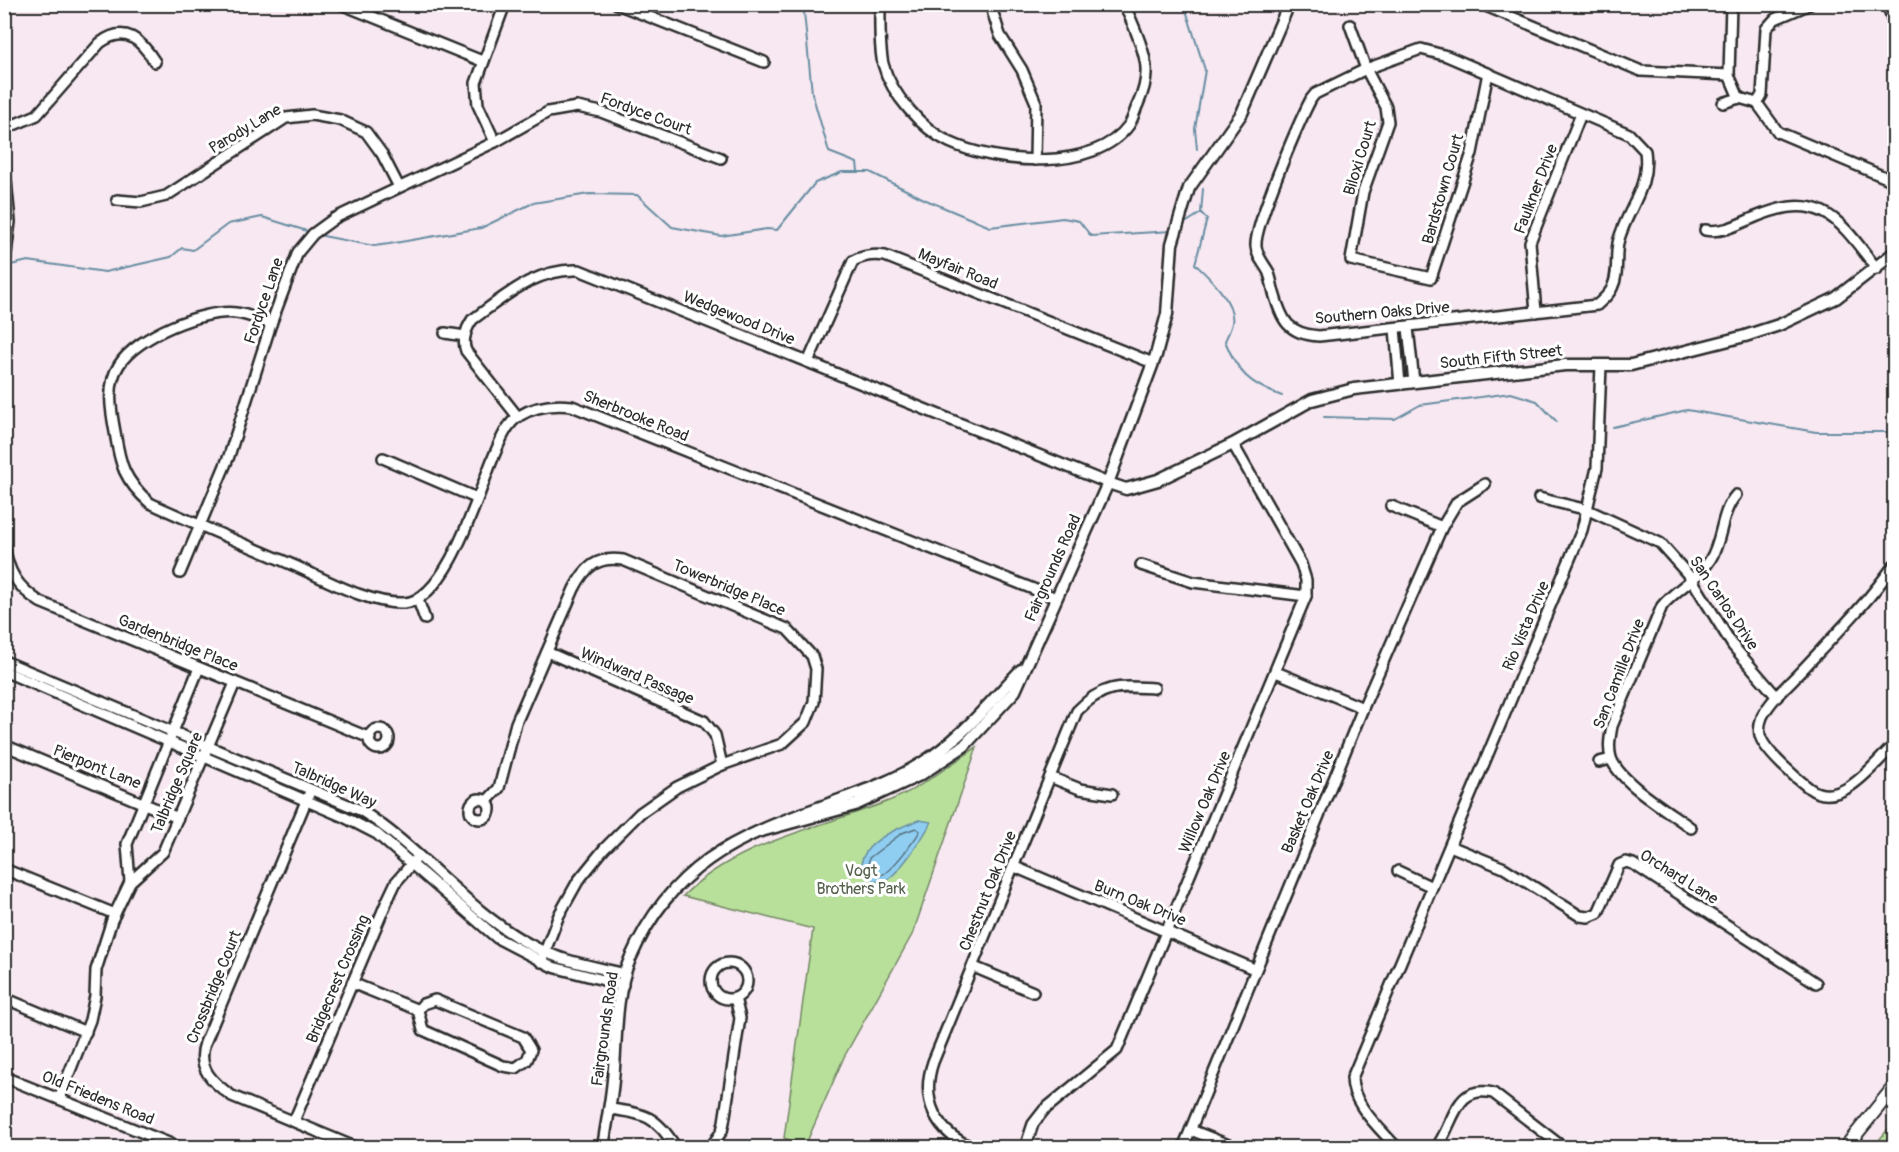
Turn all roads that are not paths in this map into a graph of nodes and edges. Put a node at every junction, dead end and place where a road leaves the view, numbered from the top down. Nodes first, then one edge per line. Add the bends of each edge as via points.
1 (340, 4) edge
2 (505, 4) edge
3 (617, 4) edge
4 (880, 4) edge
5 (990, 4) edge
6 (1124, 4) edge
7 (1289, 4) edge
8 (1481, 4) edge
9 (1731, 4) edge
10 (1810, 4) edge
11 (1887, 4) edge
12 (1894, 23) edge
13 (1350, 25) dead end
14 (482, 61) junction
15 (154, 62) dead end
16 (764, 62) dead end
17 (1366, 69) junction
18 (1488, 73) junction
19 (1729, 75) junction
20 (1739, 98) junction
21 (1723, 103) dead end
22 (1757, 103) junction
23 (1581, 114) junction
24 (4, 129) edge
25 (495, 142) junction
26 (721, 158) dead end
27 (4, 159) edge
28 (1035, 160) junction
29 (1894, 181) edge
30 (399, 187) junction
31 (117, 200) dead end
32 (1705, 230) dead end
33 (1894, 253) edge
34 (1877, 269) junction
35 (4, 270) edge
36 (1431, 278) joint
37 (1536, 312) junction
38 (271, 324) junction
39 (1408, 328) junction
40 (1395, 329) junction
41 (445, 333) dead end
42 (465, 336) junction
43 (808, 362) junction
44 (1153, 363) junction
45 (1601, 365) junction
46 (1414, 382) junction
47 (1400, 384) junction
48 (518, 417) junction
49 (1233, 444) junction
50 (383, 458) dead end
51 (1108, 483) junction
52 (1485, 484) dead end
53 (1736, 495) dead end
54 (476, 498) junction
55 (1539, 498) dead end
56 (1391, 506) dead end
57 (1588, 510) junction
58 (200, 525) junction
59 (1442, 527) junction
60 (4, 544) edge
61 (1141, 565) dead end
62 (1894, 565) edge
63 (180, 573) dead end
64 (1691, 578) junction
65 (1306, 596) junction
66 (1056, 598) junction
67 (418, 600) junction
68 (425, 620) dead end
69 (547, 652) junction
70 (4, 661) edge
71 (199, 668) junction
72 (4, 671) edge
73 (1276, 672) junction
74 (235, 683) junction
75 (1155, 688) dead end
76 (1777, 697) junction
77 (1363, 708) junction
78 (172, 731) junction
79 (370, 738) dead end
80 (169, 741) junction
81 (4, 745) edge
82 (1894, 745) edge
83 (209, 746) junction
84 (205, 756) junction
85 (1611, 759) junction
86 (1599, 762) dead end
87 (722, 765) junction
88 (1050, 777) junction
89 (310, 789) junction
90 (1112, 794) dead end
91 (307, 800) junction
92 (487, 801) dead end
93 (144, 802) junction
94 (178, 818) junction
95 (1691, 828) dead end
96 (1450, 846) junction
97 (416, 859) junction
98 (1015, 867) junction
99 (4, 869) edge
100 (1398, 871) dead end
101 (130, 882) junction
102 (1432, 887) junction
103 (115, 914) junction
104 (1168, 930) junction
105 (546, 952) junction
106 (541, 962) junction
107 (974, 967) junction
108 (1254, 969) junction
109 (624, 980) junction
110 (352, 982) junction
111 (1816, 982) dead end
112 (1033, 992) dead end
113 (4, 998) edge
114 (735, 998) junction
115 (418, 1010) junction
116 (86, 1032) junction
117 (4, 1077) edge
118 (1894, 1087) edge
119 (59, 1099) junction
120 (609, 1108) junction
121 (294, 1121) junction
122 (1191, 1130) junction
123 (181, 1148) edge
124 (357, 1148) edge
125 (603, 1148) edge
126 (676, 1148) edge
127 (710, 1148) edge
128 (974, 1148) edge
129 (1025, 1148) edge
130 (1183, 1148) edge
131 (1236, 1148) edge
132 (1396, 1148) edge
133 (1436, 1148) edge
134 (1564, 1148) edge
135 (1845, 1148) edge

1 - 14 street
2 - 14 street
3 - 16 street
4 - 28 street via 884,64 896,91 919,120 948,142 991,156
5 - 28 street via 1000,35 1022,70 1036,103
6 - 28 street via 1146,61 1144,91 1128,125 1107,142 1076,157
7 - 44 street, Fairgrounds Road via 1242,113 1202,167 1182,206 1171,257 1167,314
8 - 19 street via 1641,71
9 - 19 street
10 - 22 street via 1775,19 1766,29 1762,95
11 - 12 street
13 - 17 street, Biloxi Court
14 - 25 street via 476,83 478,105
15 - 24 street via 137,39 110,37 100,43 37,115
17 - 18 street, Southern Oaks Drive via 1421,49
17 - 36 street, Biloxi Court via 1386,107 1389,122 1363,192 1351,260
17 - 40 street, Southern Oaks Drive via 1311,99 1262,215 1256,244 1277,307 1290,327 1302,334 1319,336
18 - 23 street, Southern Oaks Drive
18 - 36 street, Bardstown Court via 1472,153
19 - 20 street
20 - 21 street
20 - 22 street
22 - 29 street via 1778,132
23 - 37 street, Faulkner Drive via 1530,242
23 - 37 street, Southern Oaks Drive via 1629,134 1638,142 1645,151 1645,179 1619,238 1615,256 1618,271 1612,291 1596,305
25 - 26 street, Fordyce Court via 549,112 577,106
25 - 30 street, Fordyce Lane
27 - 35 street via 10,222
30 - 31 street, Parody Lane via 366,132 340,120 312,115 286,118 166,196 141,202
30 - 38 street, Fordyce Lane via 335,218 313,234 298,252
32 - 34 street via 1717,232 1780,208 1806,206 1839,221
33 - 34 street, South Fifth Street
34 - 45 street, South Fifth Street via 1836,298 1779,325 1630,365
37 - 39 street, Southern Oaks Drive
38 - 58 street, Fordyce Lane via 229,456
38 - 58 street via 238,313 191,318 146,340 118,365 111,406 120,463 132,487 150,503
39 - 40 street, Southern Oaks Drive
39 - 46 street
40 - 47 street
41 - 42 street
42 - 43 street, Wedgewood Drive via 472,320 519,287 551,272 579,270
42 - 48 street via 466,351
43 - 44 street, Mayfair Road via 853,261 876,254
43 - 51 street, Wedgewood Drive
44 - 51 street, Fairgrounds Road
45 - 46 street, South Fifth Street via 1565,365
45 - 57 street, Rio Vista Drive via 1597,468
46 - 47 street, South Fifth Street
47 - 49 street, South Fifth Street via 1354,389 1312,400
48 - 54 street via 502,437
48 - 66 street, Sherbrooke Road via 540,407 572,406
49 - 51 street, South Fifth Street via 1134,488
49 - 65 street via 1300,564
50 - 54 street
51 - 66 street, Fairgrounds Road
52 - 59 street, Basket Oak Drive via 1457,502
53 - 64 street, San Camille Drive via 1727,508 1712,557
54 - 67 street via 444,572
55 - 57 street, San Carlos Drive
56 - 59 street
57 - 64 street, San Carlos Drive via 1660,543
57 - 96 street, Rio Vista Drive
58 - 63 street, Fordyce Lane
58 - 67 street via 363,595 399,603
59 - 77 street, Basket Oak Drive
60 - 71 street, Gardenbridge Place via 14,580 39,602
61 - 65 street via 1193,582
62 - 76 street
64 - 76 street, San Carlos Drive via 1732,646
64 - 85 street, San Camille Drive via 1662,606 1612,726
65 - 73 street, Willow Oak Drive
66 - 109 street, Fairgrounds Road via 1015,691 964,746 920,775 855,805 761,831 701,862 658,906
67 - 68 street
69 - 87 street, Windward Passage via 704,721 715,735
69 - 87 street, Towerbridge Place via 583,570 610,558 787,629 812,656 816,669 814,702 806,722 782,744
69 - 92 street, Towerbridge Place via 516,723 499,788
70 - 78 street, Talbridge Way
71 - 74 street, Gardenbridge Place
71 - 78 street, Talbridge Square
72 - 80 street, Talbridge Way
73 - 77 street
73 - 104 street, Willow Oak Drive
74 - 79 street, Gardenbridge Place
74 - 83 street, Talbridge Square
75 - 88 street, Chestnut Oak Drive via 1120,687 1099,692 1087,700 1077,711
76 - 82 street via 1762,717 1764,746 1810,789 1821,794 1833,796 1849,788
77 - 108 street, Basket Oak Drive
78 - 80 street, Talbridge Square
78 - 83 street, Talbridge Way
80 - 84 street, Talbridge Way
80 - 93 street, Talbridge Square
81 - 93 street, Pierpont Lane
83 - 84 street, Talbridge Square
83 - 89 street, Talbridge Way
84 - 91 street, Talbridge Way
84 - 94 street, Talbridge Square
85 - 86 street
85 - 95 street via 1621,775
87 - 105 street, Towerbridge Place via 649,806 604,849 569,898
88 - 90 street via 1080,789
88 - 98 street, Chestnut Oak Drive
89 - 91 street, Crossbridge Court
89 - 97 street, Talbridge Way via 382,824
91 - 97 street, Talbridge Way via 377,834
91 - 121 street, Crossbridge Court via 202,1051 207,1074 215,1085 231,1096
93 - 94 street, Pierpont Lane
93 - 101 street, Talbridge Square via 127,844
94 - 101 street, Talbridge Square via 163,852
96 - 102 street, Rio Vista Drive
96 - 111 street, Orchard Lane via 1504,868 1580,916 1588,917 1598,913 1619,865 1633,864
97 - 105 street, Talbridge Way via 495,922
97 - 106 street, Talbridge Way via 497,938
97 - 110 street, Bridgecrest Crossing via 396,882
98 - 104 street, Burn Oak Drive
98 - 107 street, Chestnut Oak Drive
99 - 103 street
100 - 102 street
101 - 103 street, Talbridge Square
102 - 132 street, Rio Vista Drive via 1352,1078 1352,1088 1360,1102
103 - 116 street, Talbridge Square via 96,970 95,996
104 - 108 street, Burn Oak Drive
104 - 129 street, Willow Oak Drive via 1117,1050 1044,1110 1033,1124
105 - 106 street, Towerbridge Place
105 - 109 street, Talbridge Way
106 - 109 street, Talbridge Way
107 - 112 street
107 - 128 street, Chestnut Oak Drive via 933,1062 928,1088 929,1102 941,1125 960,1142
108 - 122 street, Basket Oak Drive
109 - 120 street, Fairgrounds Road
110 - 115 street
110 - 121 street, Bridgecrest Crossing
113 - 116 street
114 - 114 street via 745,991 746,975 740,967 724,964 713,974 712,988 722,998
114 - 127 street via 740,1018 726,1114 722,1131
115 - 115 street via 423,1030 503,1066 516,1068 527,1060 531,1050 523,1037 435,1000
116 - 119 street, Talbridge Square
117 - 119 street, Old Friedens Road
118 - 135 main road
119 - 123 street, Old Friedens Road
120 - 125 street, Fairgrounds Road
120 - 126 street via 649,1117
121 - 124 street, Crossbridge Court
122 - 130 street, Basket Oak Drive
122 - 131 street
133 - 134 street via 1455,1110 1471,1093 1480,1090 1493,1093

